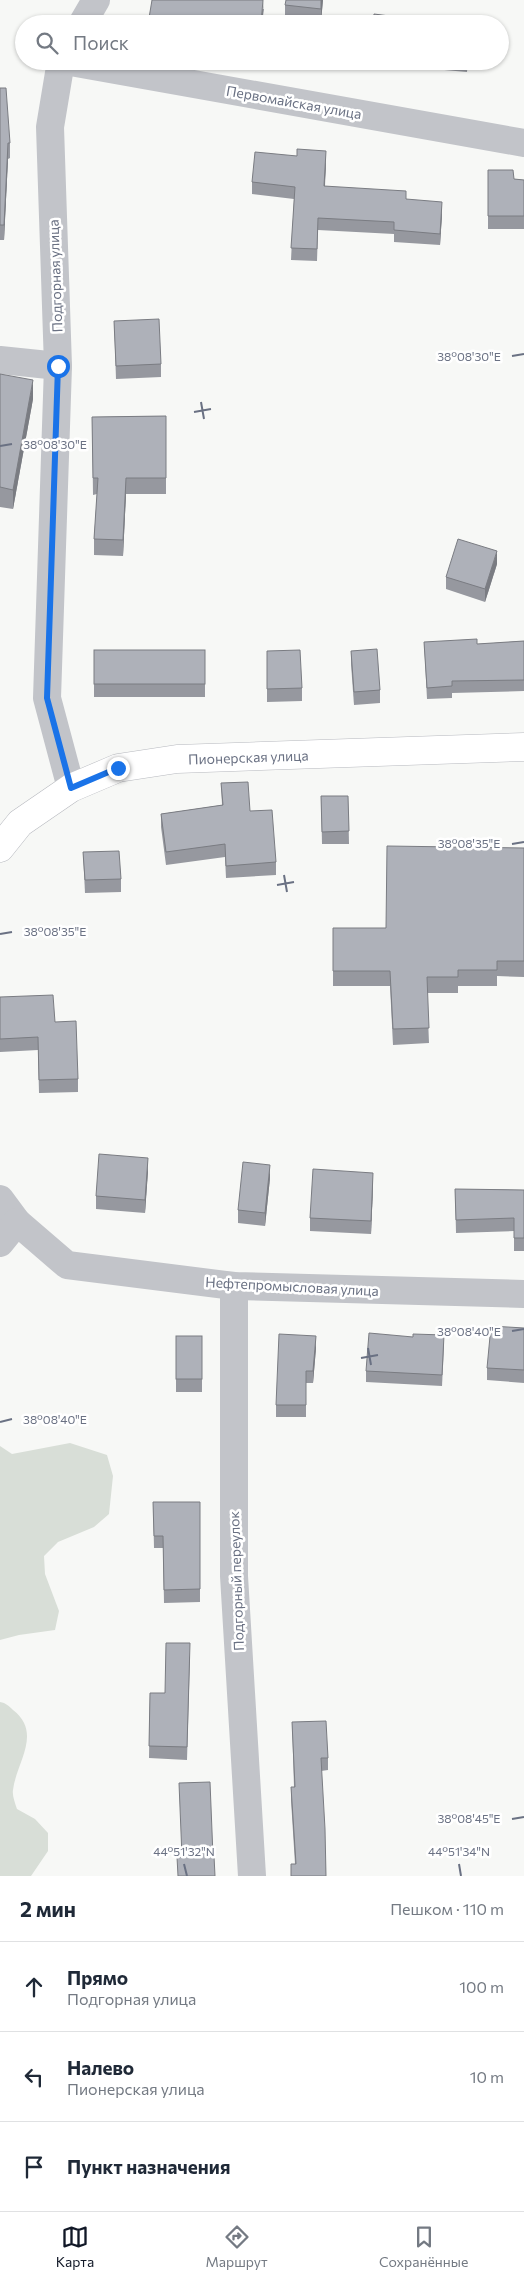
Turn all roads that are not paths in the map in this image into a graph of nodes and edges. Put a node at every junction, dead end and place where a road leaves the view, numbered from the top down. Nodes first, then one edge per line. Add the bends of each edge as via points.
1 (96, 0) edge
2 (87, 15) edge
3 (61, 70) edge
4 (114, 70) edge
5 (524, 143) edge
6 (0, 360) edge
7 (58, 366) junction
8 (524, 747) edge
9 (71, 788) junction
10 (0, 848) edge
11 (0, 1199) edge
12 (16, 1222) junction
13 (0, 1244) edge
14 (234, 1286) junction
15 (524, 1294) edge
16 (252, 1876) edge

1 - 2 street
3 - 7 street, Подгорная улица via 50,128
4 - 5 street, Первомайская улица
6 - 7 street
7 - 9 street, Подгорная улица via 47,698
8 - 9 main road, Пионерская улица via 177,760 118,768
9 - 10 main road, Пионерская улица via 20,823
11 - 12 street, Нефтепромысловая улица
12 - 13 street
12 - 14 street, Нефтепромысловая улица via 68,1265
14 - 15 street, Нефтепромысловая улица
14 - 16 street, Подгорный переулок via 234,1576

